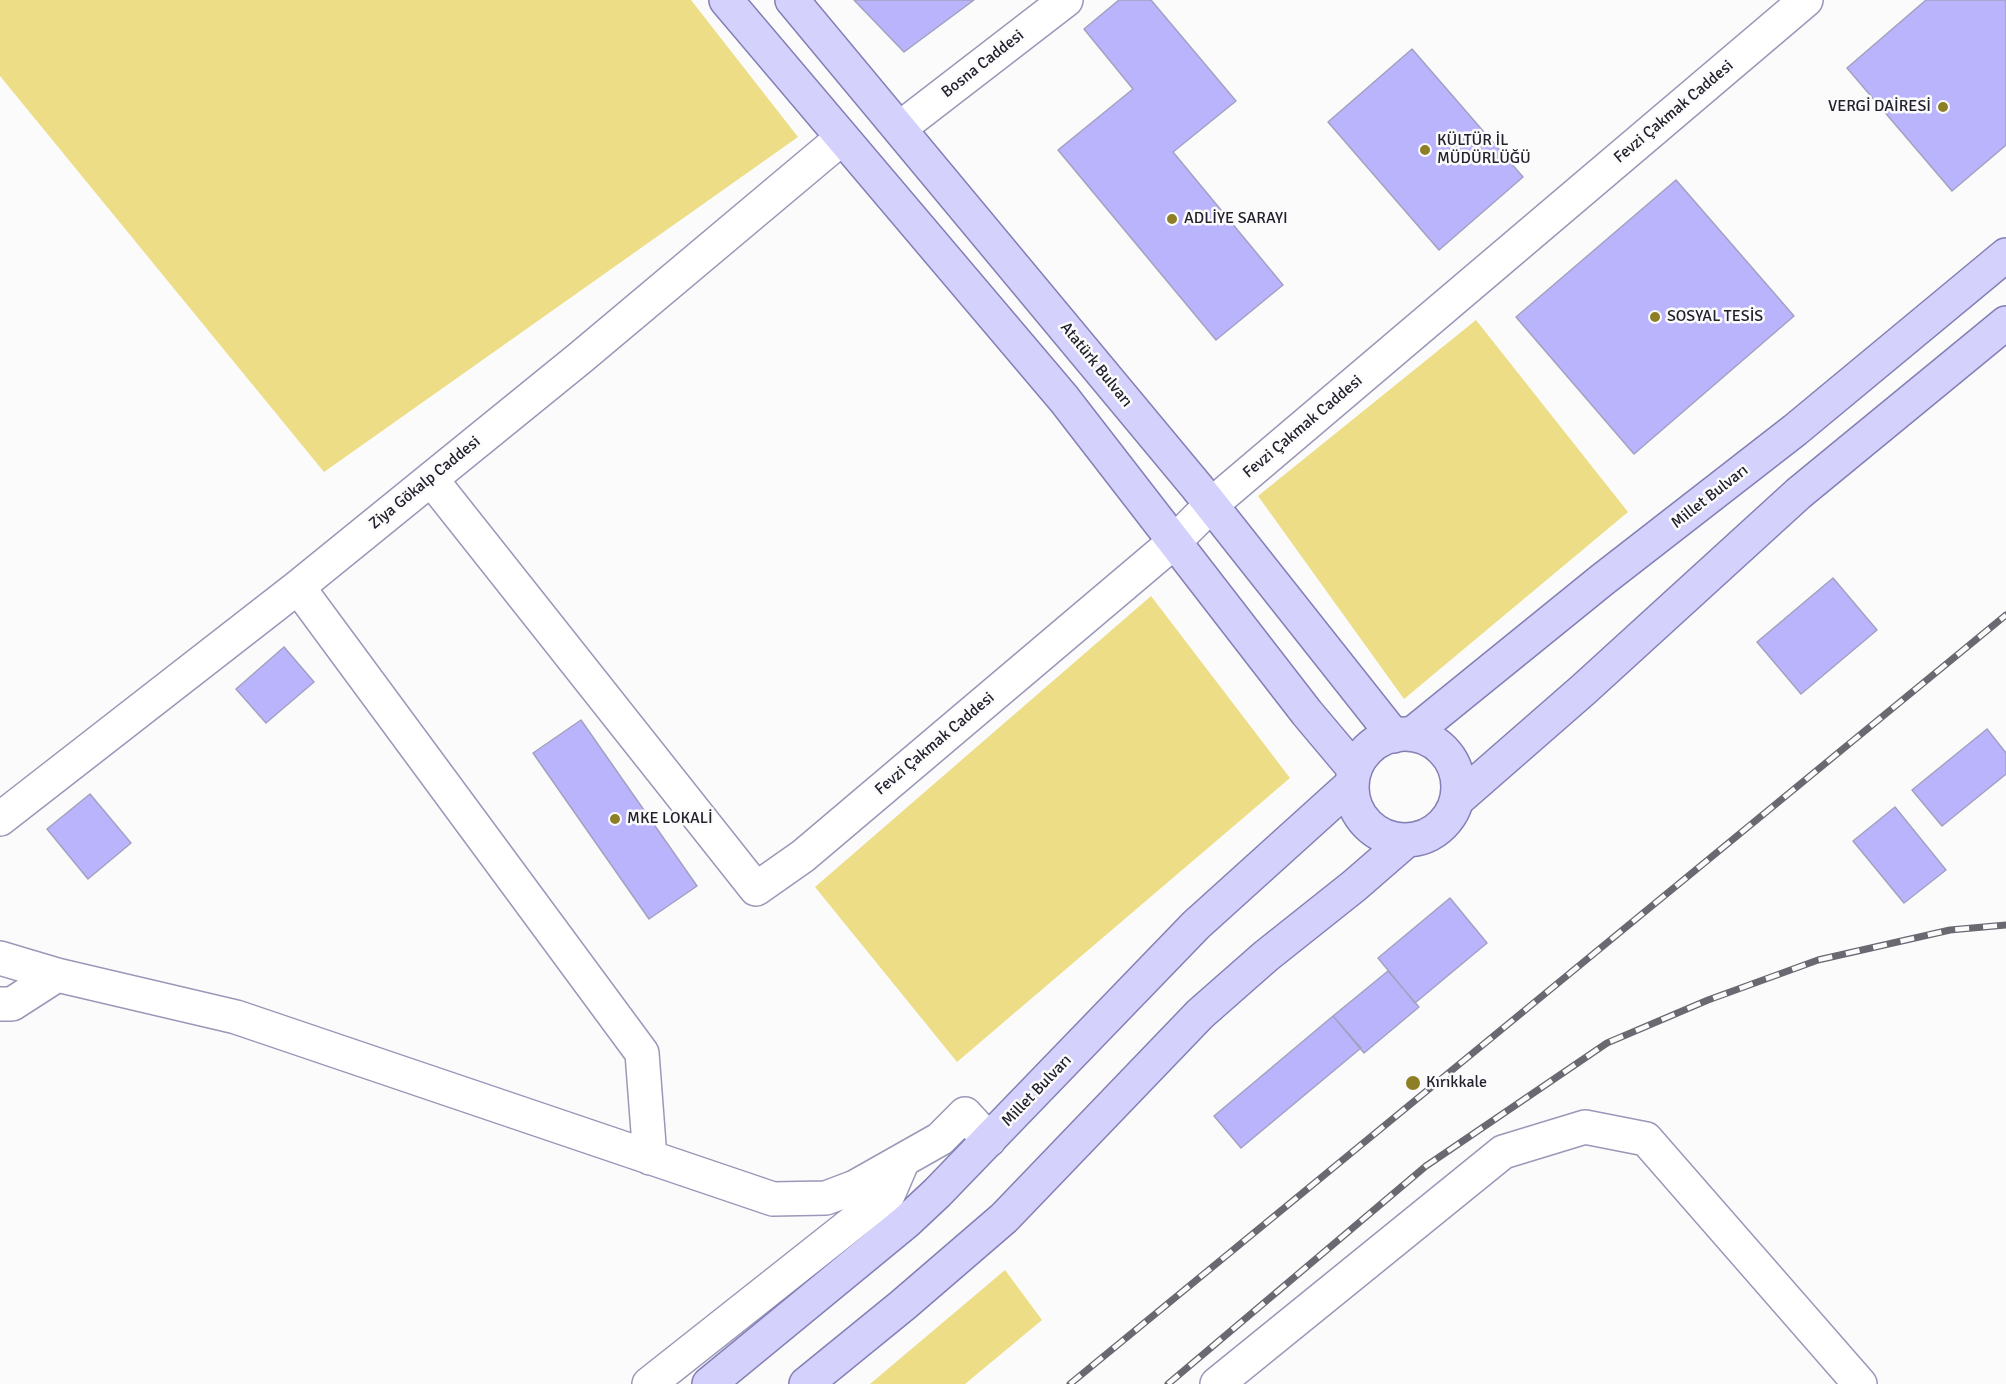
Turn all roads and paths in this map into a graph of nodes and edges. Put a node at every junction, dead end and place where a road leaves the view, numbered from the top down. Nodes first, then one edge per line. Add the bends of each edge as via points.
1 (726, 0) edge
2 (792, 0) edge
3 (1066, 0) edge
4 (1806, 0) edge
5 (900, 128) junction
6 (842, 138) junction
7 (2006, 255) edge
8 (2006, 323) edge
9 (431, 479) junction
10 (1211, 505) junction
11 (1174, 542) junction
12 (298, 587) junction
13 (1403, 735) junction
14 (1353, 777) junction
15 (1457, 800) junction
16 (0, 819) edge
17 (1407, 840) junction
18 (0, 958) edge
19 (57, 975) junction
20 (0, 1004) edge
21 (990, 1140) junction
22 (650, 1158) junction
23 (903, 1160) junction
24 (649, 1384) edge
25 (709, 1384) edge
26 (806, 1384) edge
27 (1217, 1384) edge
28 (1860, 1384) edge

1 - 6 main road
2 - 5 main road, Atatürk Bulvarı
3 - 5 street, Bosna Caddesi
4 - 10 street, Fevzi Çakmak Caddesi
5 - 10 main road, Atatürk Bulvarı
6 - 9 street, Ziya Gökalp Caddesi
6 - 11 main road via 1064,399
7 - 13 main road, Millet Bulvarı via 1795,430
8 - 15 main road via 1799,493
9 - 11 street, Fevzi Çakmak Caddesi via 756,889 803,856
9 - 12 street, Ziya Gökalp Caddesi
10 - 11 street, Fevzi Çakmak Caddesi
10 - 13 main road, Atatürk Bulvarı
11 - 14 main road
12 - 16 street, Ziya Gökalp Caddesi
12 - 22 street via 642,1053
13 - 14 main road, Millet Bulvarı via 1377,742
13 - 15 main road via 1429,740 1444,750 1456,774
14 - 17 main road via 1354,804 1362,819 1390,839
14 - 21 main road, Millet Bulvarı via 1196,925
15 - 17 main road via 1439,829
17 - 26 main road via 1200,1014 1004,1218
18 - 19 street
19 - 20 street via 12,1004
19 - 22 street via 236,1017
21 - 23 street via 965,1114 940,1139
21 - 25 main road, Millet Bulvarı via 906,1222
22 - 23 street via 773,1199 826,1198
23 - 24 street via 888,1195
27 - 28 street via 1503,1152 1585,1126 1646,1139

